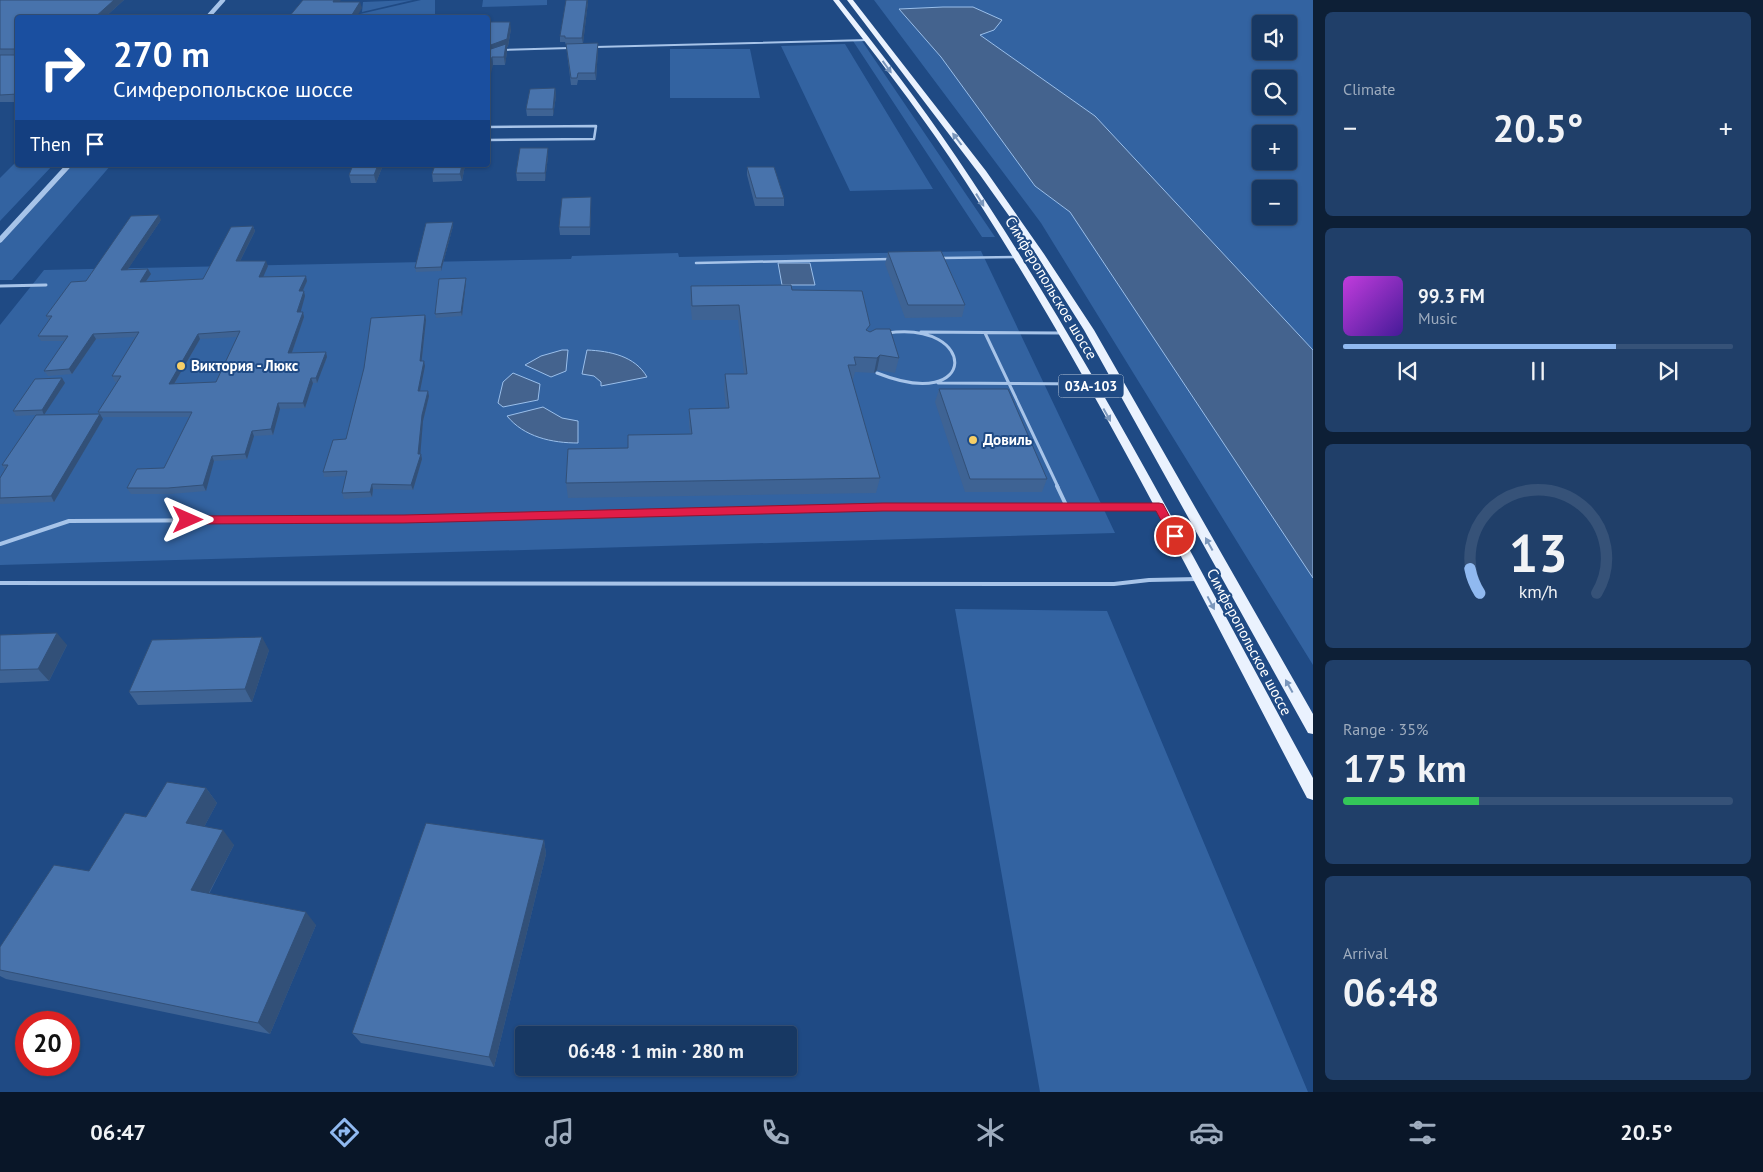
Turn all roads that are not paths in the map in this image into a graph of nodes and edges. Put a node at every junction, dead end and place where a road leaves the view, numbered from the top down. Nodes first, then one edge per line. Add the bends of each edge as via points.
1 (223, 0) edge
2 (836, 0) edge
3 (850, 0) edge
4 (210, 15) edge
5 (868, 40) junction
6 (592, 47) edge
7 (573, 48) edge
8 (496, 52) edge
9 (490, 127) edge
10 (490, 140) edge
11 (67, 167) edge
12 (0, 240) edge
13 (1016, 257) junction
14 (940, 258) edge
15 (901, 259) edge
16 (696, 263) dead end
17 (46, 285) dead end
18 (0, 286) edge
19 (916, 332) junction
20 (985, 333) junction
21 (1062, 333) junction
22 (881, 334) edge
23 (877, 373) edge
24 (933, 383) junction
25 (1009, 383) junction
26 (1090, 384) junction
27 (1067, 507) junction
28 (1159, 507) junction
29 (0, 544) edge
30 (1198, 579) junction
31 (0, 583) edge
32 (1313, 728) edge
33 (1313, 793) edge

1 - 4 street
2 - 5 main road, Симферопольское шоссе / 03А-103
32 -> 3 main road, Симферопольское шоссе / 03А-103 via 1078,313 983,173
5 - 6 lane
5 -> 13 main road, Симферопольское шоссе / 03А-103 via 967,178
7 - 8 lane via 504,49
9 - 10 lane via 596,126 594,139
11 - 12 street
13 - 14 lane
13 - 21 main road, Симферопольское шоссе / 03А-103
15 - 16 lane
17 - 18 lane
19 - 20 lane
19 - 22 lane
19 - 24 lane via 939,340 955,356 957,365 953,373
20 - 21 lane
20 - 25 lane
21 - 26 main road, Симферопольское шоссе / 03А-103
23 - 24 lane via 903,383
24 - 25 lane
25 - 26 lane
25 - 27 lane
26 -> 28 main road, Симферопольское шоссе / 03А-103
27 - 28 lane
27 - 29 lane via 883,507 414,519 70,521
28 - 30 main road, Симферопольское шоссе / 03А-103
30 - 31 lane via 1114,584
30 -> 33 main road, Симферопольское шоссе / 03А-103

